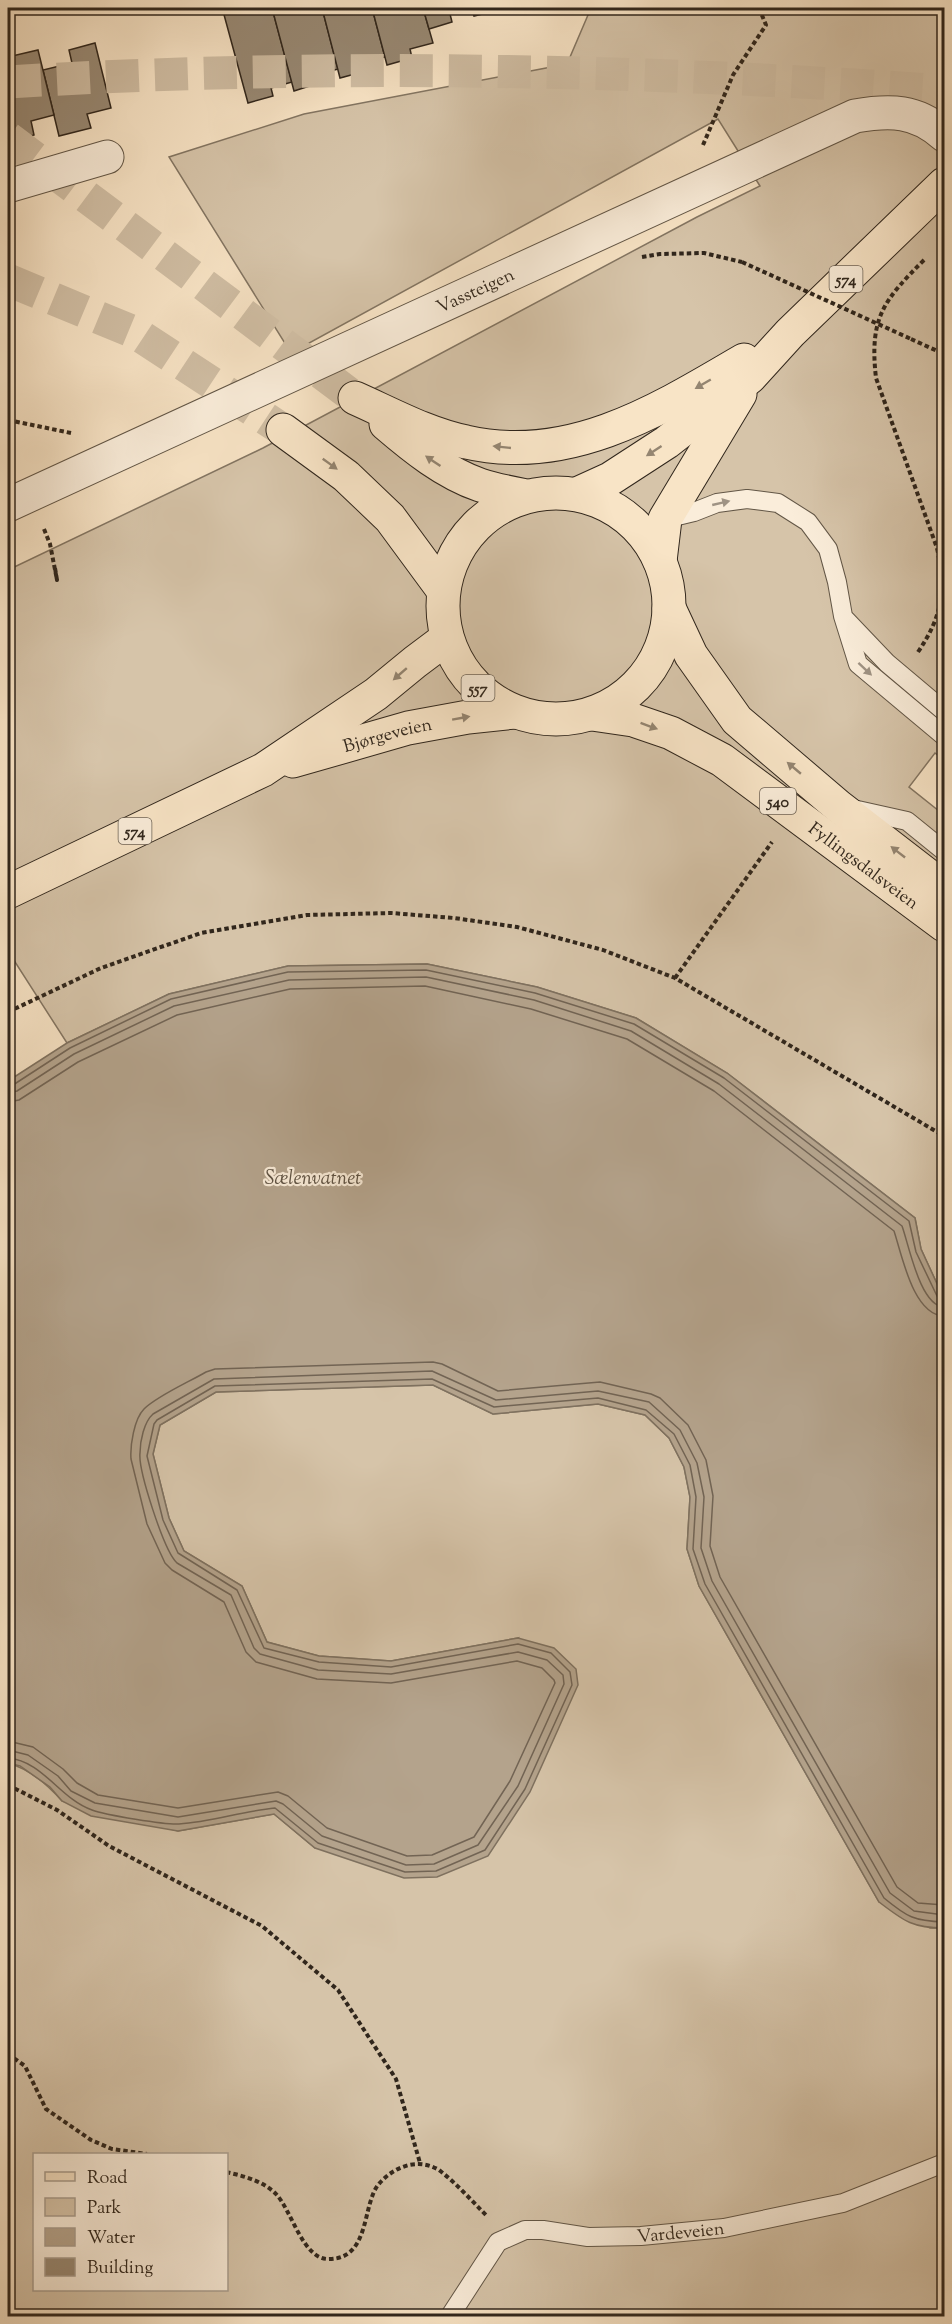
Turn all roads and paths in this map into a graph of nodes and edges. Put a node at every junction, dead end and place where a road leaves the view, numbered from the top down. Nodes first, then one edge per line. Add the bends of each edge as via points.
1 (759, 8) edge
2 (709, 132) dead end
3 (945, 135) edge
4 (107, 157) dead end
5 (945, 184) edge
6 (8, 186) edge
7 (929, 254) dead end
8 (631, 259) dead end
9 (790, 333) junction
10 (945, 354) edge
11 (750, 377) junction
12 (355, 398) joint
13 (8, 420) edge
14 (283, 430) tunnel mouth
15 (106, 459) junction
16 (577, 494) junction
17 (526, 496) junction
18 (8, 505) edge
19 (43, 519) dead end
20 (665, 519) junction
21 (660, 561) junction
22 (55, 568) dead end
23 (443, 590) junction
24 (669, 608) junction
25 (843, 616) junction
26 (447, 639) junction
27 (914, 657) dead end
28 (945, 711) edge
29 (514, 712) junction
30 (592, 714) junction
31 (945, 736) edge
32 (263, 770) junction
33 (838, 806) junction
34 (773, 840) dead end
35 (945, 851) edge
36 (945, 888) edge
37 (8, 892) edge
38 (945, 925) edge
39 (675, 978) junction
40 (8, 1011) edge
41 (945, 1136) edge
42 (8, 1785) edge
43 (8, 2054) edge
44 (140, 2153) edge
45 (420, 2163) junction
46 (945, 2163) edge
47 (228, 2172) edge
48 (508, 2236) junction
49 (450, 2316) edge

1 - 2 path via 766,25 733,75
3 - 15 street, Vassteigen via 912,115 886,111 855,116
4 - 6 street
5 - 9 main road, 574
7 - 27 path via 886,302 872,348 876,378 937,548 942,573 938,614
8 - 10 path, bridge via 704,253 742,262
9 - 11 main road, 574
9 -> 12 main road, 574 via 659,410 560,444 504,448 466,442
11 -> 16 main road, 574 via 668,442 610,479
11 - 20 main road, 574
17 -> 12 main road, 557 via 480,485 452,473
13 - 15 path via 96,438
14 -> 23 main road via 346,476 390,518
15 - 18 street, Vassteigen
16 - 17 main road, 557 via 551,492
16 - 21 main road, 557 via 617,510 648,540
17 - 23 main road, 557 via 496,510 471,531 453,559
19 - 22 path via 57,580
20 - 21 main road, 574
20 -> 25 lane via 747,499 778,503 808,522 828,549
21 - 24 main road, 557
23 - 26 main road, 557
24 - 30 main road, 557 via 657,659 640,682 618,701
33 -> 24 main road, Fyllingsdalsveien / 540 via 737,720 691,655
25 - 28 lane via 887,663
25 -> 31 lane via 858,664
26 - 29 main road, 557 via 472,683 491,700
26 -> 32 main road, Bjørgeveien / 574 via 376,694
29 - 30 main road, 557 via 540,719
32 -> 29 main road, Bjørgeveien / 574 via 408,728
30 -> 38 main road, Fyllingsdalsveien / 540 via 652,726 722,760
32 - 37 main road, Bjørgeveien / 574
33 - 35 lane via 907,821
36 -> 33 main road, Fyllingsdalsveien / 540
34 - 39 path
39 - 40 path via 603,950 517,927 391,913 307,915 201,933 101,968
39 - 41 path
42 - 45 path via 57,1810 109,1846 262,1926 338,1990 396,2079
43 - 44 path via 25,2066 46,2109 91,2140 112,2149
45 - 47 path via 397,2168 377,2186 360,2240 348,2254 328,2260 314,2254 300,2238 287,2207 274,2192 251,2178
45 - 48 path via 438,2169
46 - 48 lane, Vardeveien via 843,2203 724,2228 588,2237 525,2230
48 - 49 lane via 487,2257

